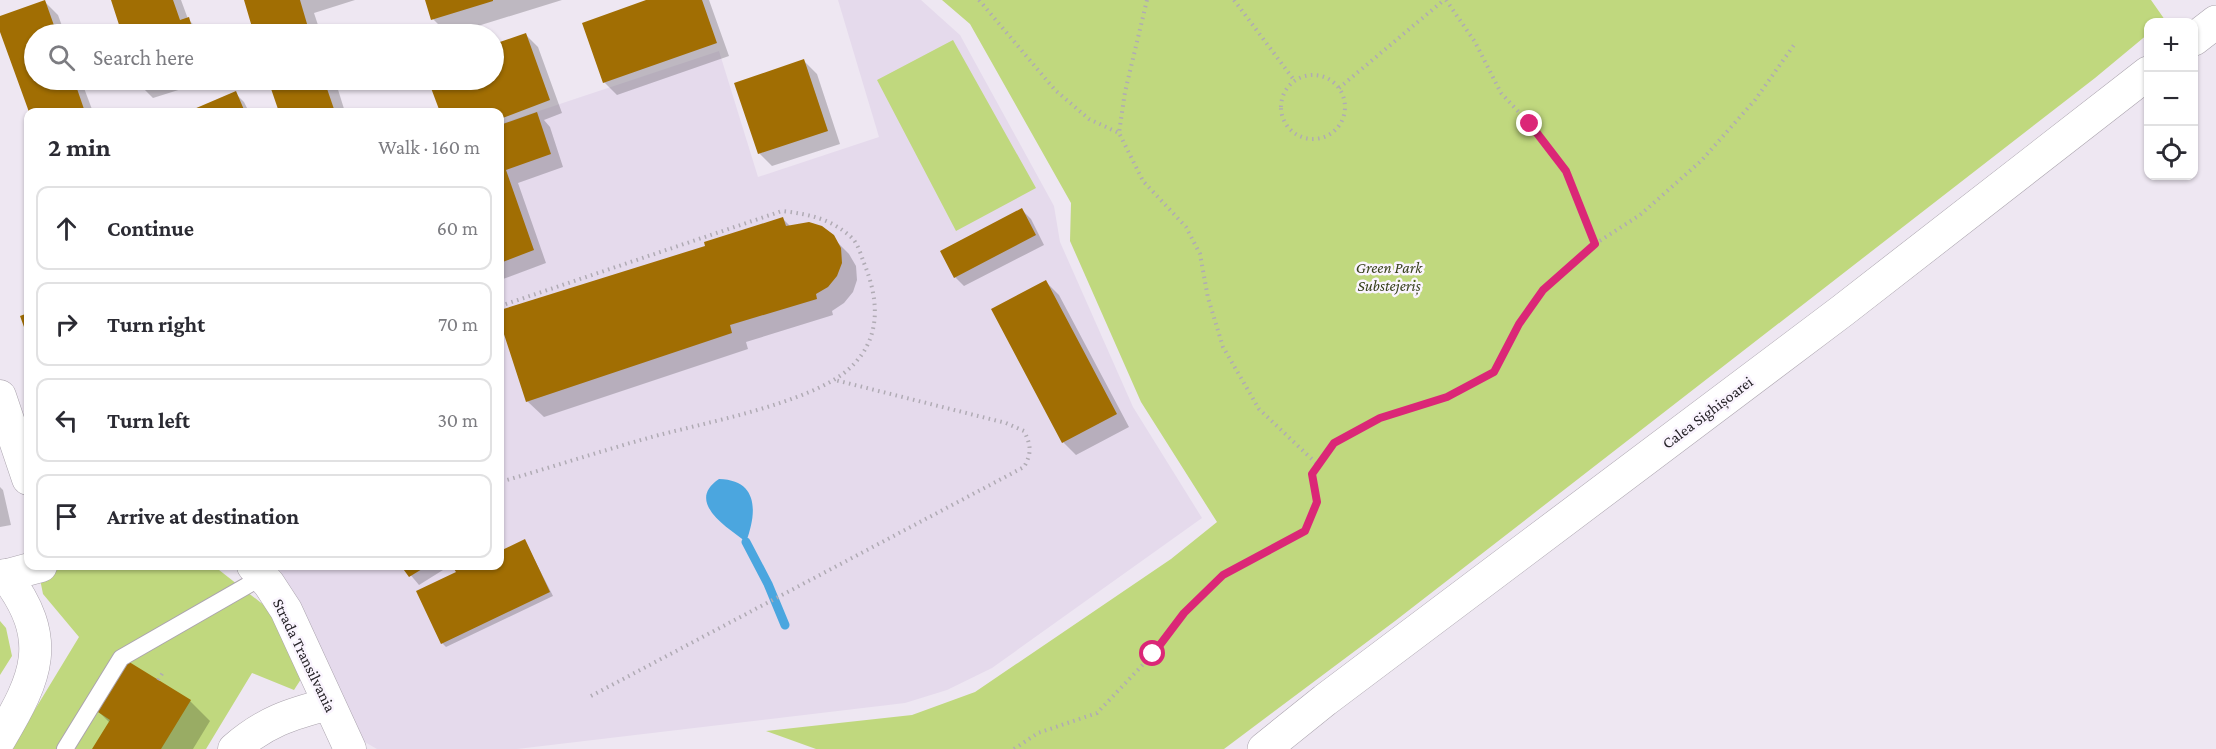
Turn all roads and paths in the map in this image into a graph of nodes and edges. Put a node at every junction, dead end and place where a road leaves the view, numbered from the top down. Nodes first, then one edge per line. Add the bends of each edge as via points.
1 (980, 0) edge
2 (1147, 0) edge
3 (1234, 0) edge
4 (1445, 0) edge
5 (2216, 22) edge
6 (2198, 35) edge
7 (1794, 45) dead end
8 (2144, 76) edge
9 (1294, 80) junction
10 (1339, 88) junction
11 (1119, 133) junction
12 (1595, 244) junction
13 (504, 305) edge
14 (834, 380) junction
15 (0, 397) edge
16 (1317, 464) dead end
17 (24, 467) edge
18 (504, 481) edge
19 (25, 570) edge
20 (257, 571) edge
21 (2, 576) edge
22 (164, 670) dead end
23 (158, 680) dead end
24 (591, 696) dead end
25 (329, 704) junction
26 (0, 739) edge
27 (65, 749) edge
28 (234, 749) edge
29 (350, 749) edge
30 (1014, 749) edge
31 (1264, 749) edge

1 - 11 path via 1055,90 1089,119
2 - 11 path
3 - 9 path
4 - 10 path
4 - 12 path via 1475,42 1501,93 1566,171
5 - 6 main road
7 - 12 path via 1755,100 1701,161 1640,215
8 - 31 main road, Calea Sighișoarei via 1842,311
9 - 10 path via 1319,75
9 - 10 path via 1280,104 1281,118 1288,130 1314,141 1338,128 1344,116 1345,101
11 - 16 path via 1143,181 1186,227 1200,255 1223,348 1247,390 1259,409
12 - 30 path via 1543,290 1519,324 1494,372 1447,397 1380,418 1334,443 1312,474 1317,502 1305,531 1223,575 1096,713 1038,733
13 - 14 path via 782,211 812,215 836,225 855,240 875,302 876,322 870,337 851,366
14 - 18 path via 772,405
14 - 24 path via 1005,423 1024,431 1031,447 1030,456 1024,467
15 - 17 street
19 - 21 street
20 - 25 street, Strada Transilvania via 286,610
20 - 27 lane via 121,658
21 - 26 street via 32,624 36,644 31,682
22 - 23 path
25 - 28 street via 284,716 255,731
25 - 29 street, Strada Transilvania

